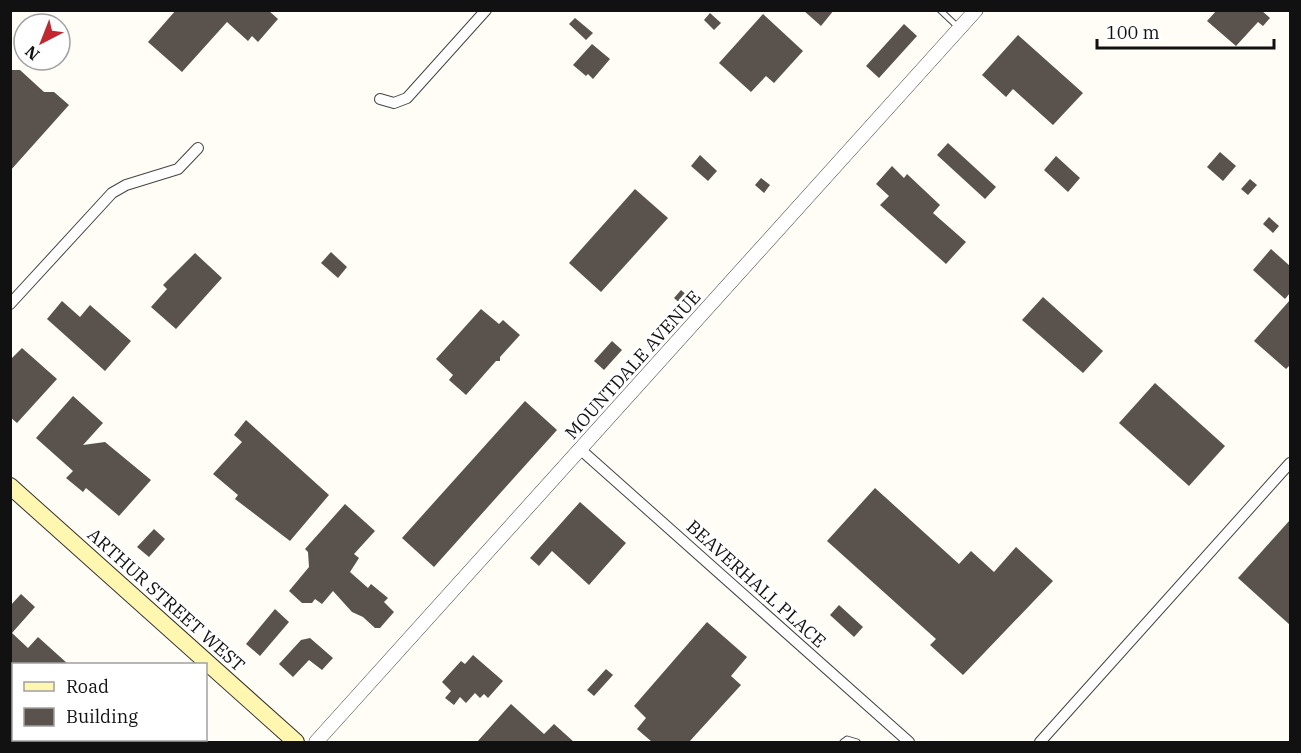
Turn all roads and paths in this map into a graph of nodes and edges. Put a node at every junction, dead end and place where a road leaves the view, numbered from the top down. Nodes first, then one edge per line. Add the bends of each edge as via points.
1 (486, 10) edge
2 (940, 10) edge
3 (976, 10) edge
4 (960, 29) junction
5 (380, 99) dead end
6 (198, 148) dead end
7 (10, 304) edge
8 (581, 450) junction
9 (1290, 463) edge
10 (10, 486) edge
11 (296, 742) edge
12 (316, 742) edge
13 (843, 742) edge
14 (857, 742) edge
15 (909, 742) edge
16 (1040, 742) edge

1 - 5 street via 408,98 394,103
2 - 4 lane
3 - 4 street, MOUNTDALE AVENUE
4 - 8 street, MOUNTDALE AVENUE
6 - 7 street via 178,169 112,193
8 - 12 street, MOUNTDALE AVENUE
8 - 15 street, BEAVERHALL PLACE
9 - 16 street
10 - 11 main road, ARTHUR STREET WEST
13 - 14 lane

